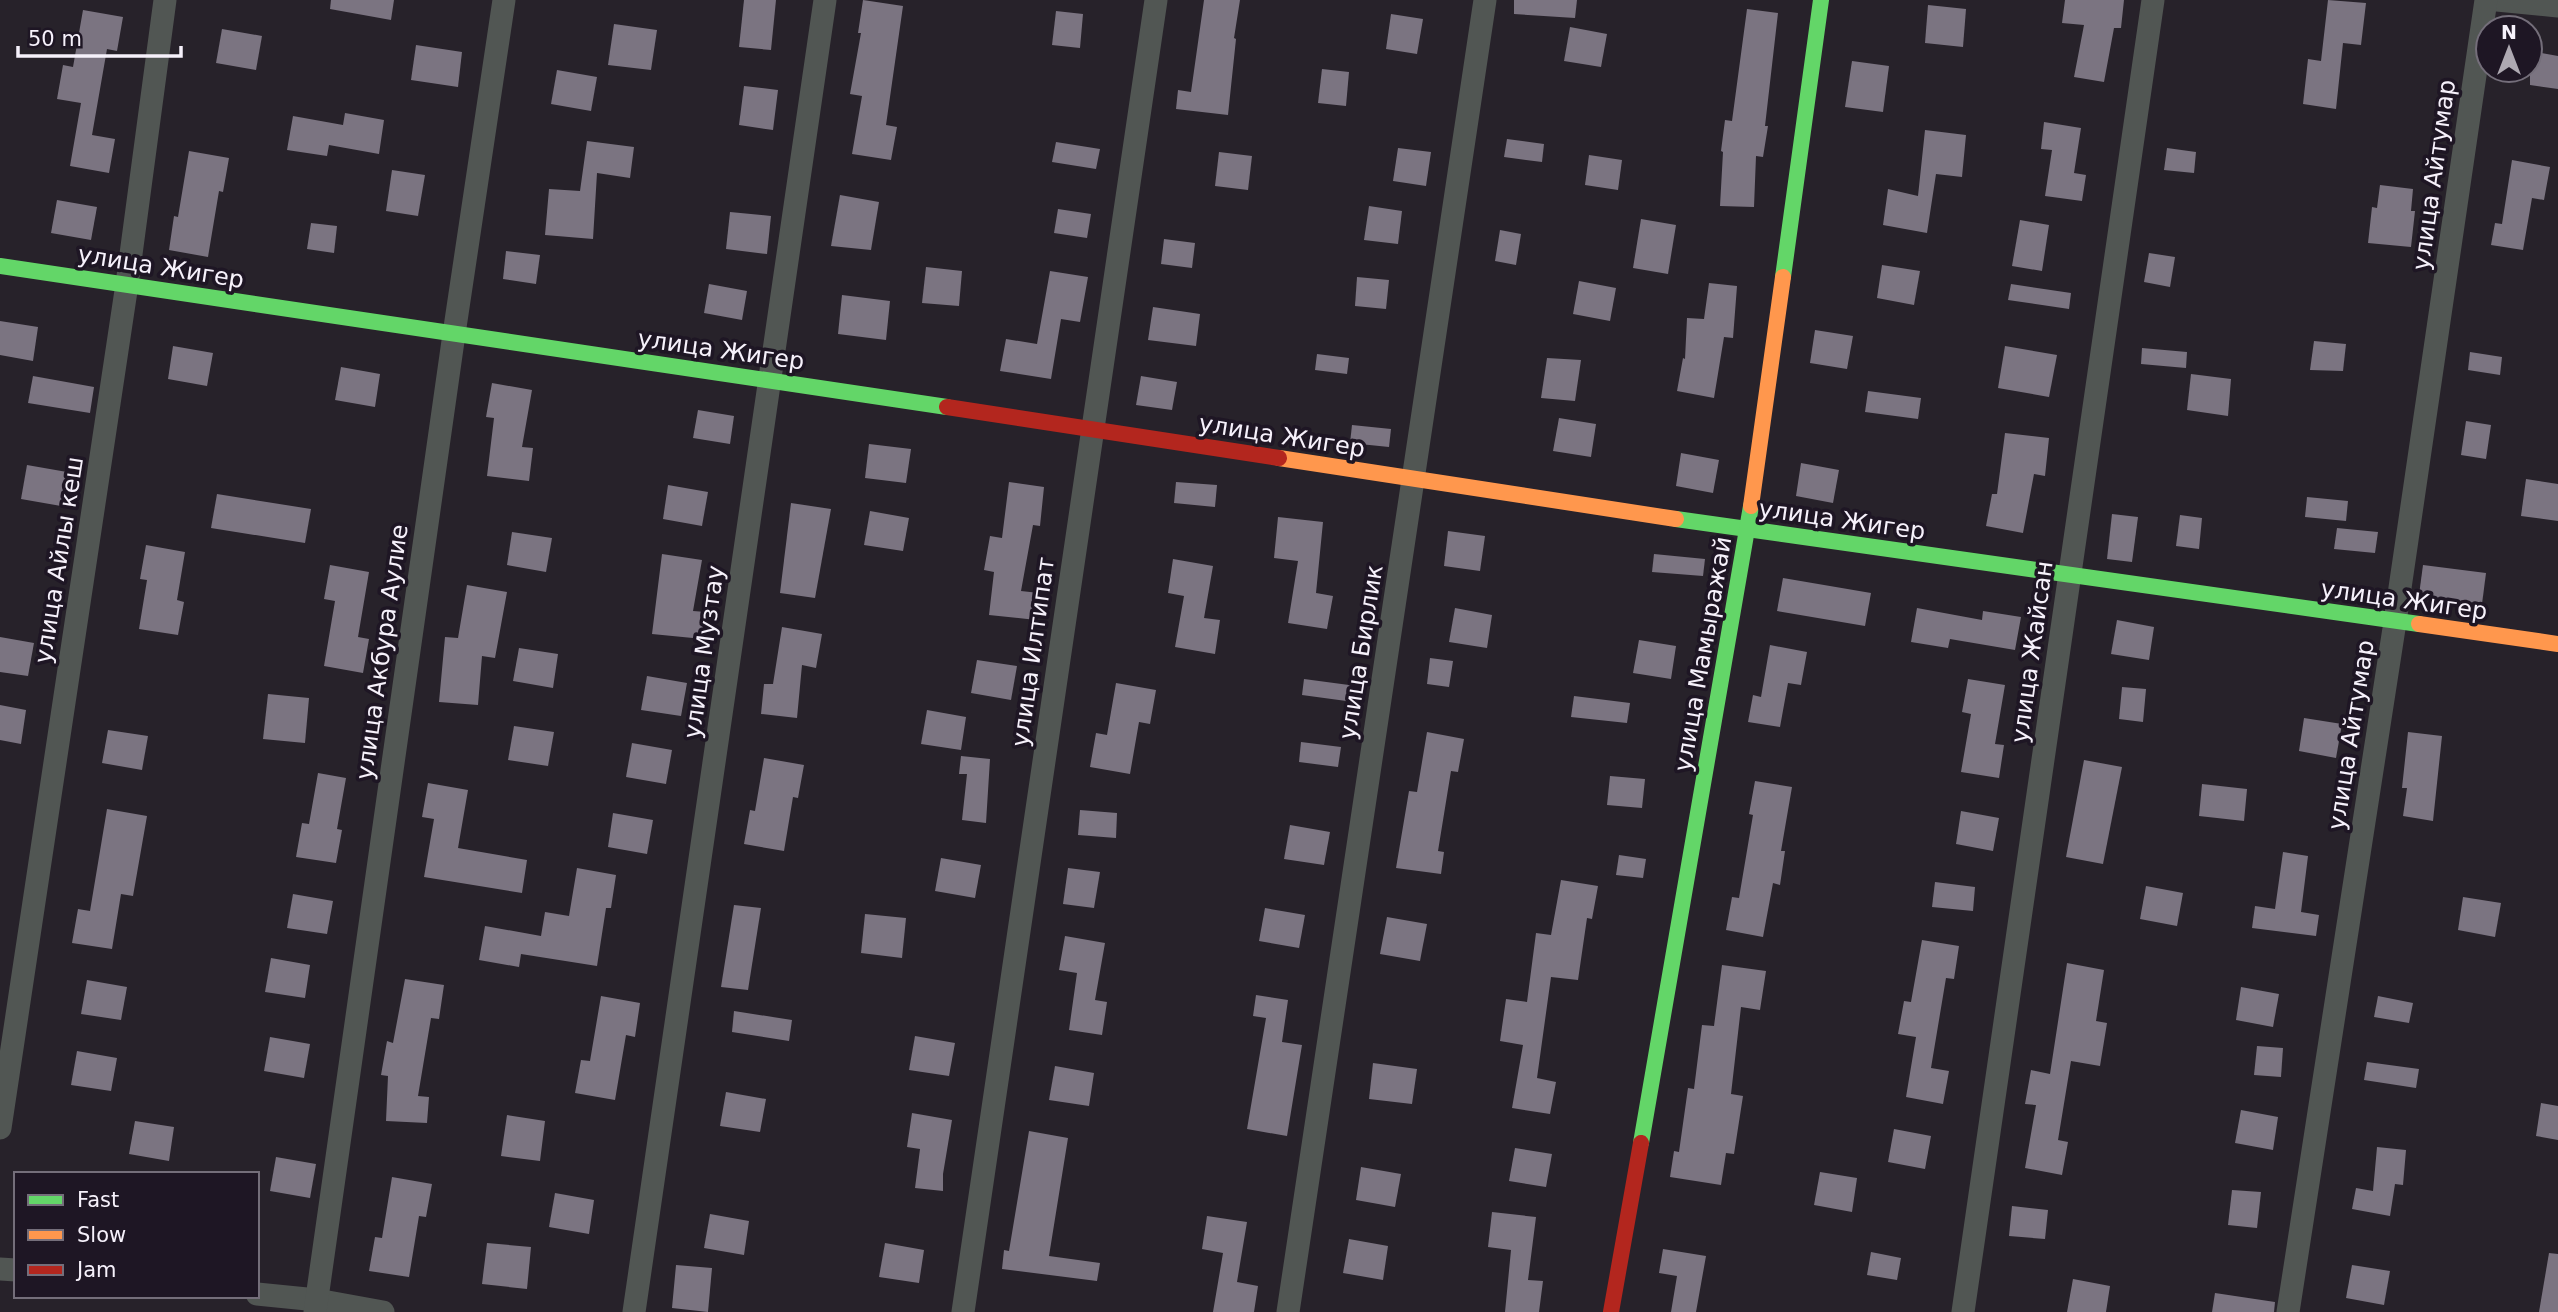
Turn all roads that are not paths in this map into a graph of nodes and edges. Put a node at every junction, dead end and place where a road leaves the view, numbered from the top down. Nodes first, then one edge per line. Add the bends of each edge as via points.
1 (164, 0) edge
2 (504, 0) edge
3 (825, 0) edge
4 (1156, 0) edge
5 (1485, 0) edge
6 (1821, 0) edge
7 (2153, 0) edge
8 (2486, 0) edge
9 (2497, 0) edge
10 (2558, 6) edge
11 (0, 266) edge
12 (127, 284) junction
13 (454, 334) junction
14 (770, 380) junction
15 (1092, 429) junction
16 (1413, 480) junction
17 (1748, 530) junction
18 (2069, 574) junction
19 (2395, 622) junction
20 (2558, 644) edge
21 (0, 1128) edge
22 (259, 1294) edge
23 (316, 1306) edge
24 (383, 1312) edge
25 (634, 1312) edge
26 (963, 1312) edge
27 (1288, 1312) edge
28 (1611, 1312) edge
29 (1963, 1312) edge
30 (2288, 1312) edge

1 - 12 street, улица Айлы кеш
2 - 13 street, улица Акбура Аулие
3 - 14 street, улица Музтау
4 - 15 street, улица Илтипат
5 - 16 street, улица Бирлик
6 - 17 street, улица Мамыражай
7 - 18 street, улица Жайсан
8 - 19 street, улица Айтумар
9 - 10 street
11 - 12 street, улица Жигер
12 - 13 street, улица Жигер
12 - 21 street, улица Айлы кеш
13 - 14 street, улица Жигер
13 - 23 street, улица Акбура Аулие
14 - 15 street, улица Жигер
14 - 25 street, улица Музтау
15 - 16 street, улица Жигер
15 - 26 street, улица Илтипат
16 - 17 street, улица Жигер
16 - 27 street, улица Бирлик
17 - 18 street, улица Жигер
17 - 28 street, улица Мамыражай
18 - 19 street, улица Жигер
18 - 29 street, улица Жайсан
19 - 20 street, улица Жигер
19 - 30 street, улица Айтумар
22 - 23 street
23 - 24 street

